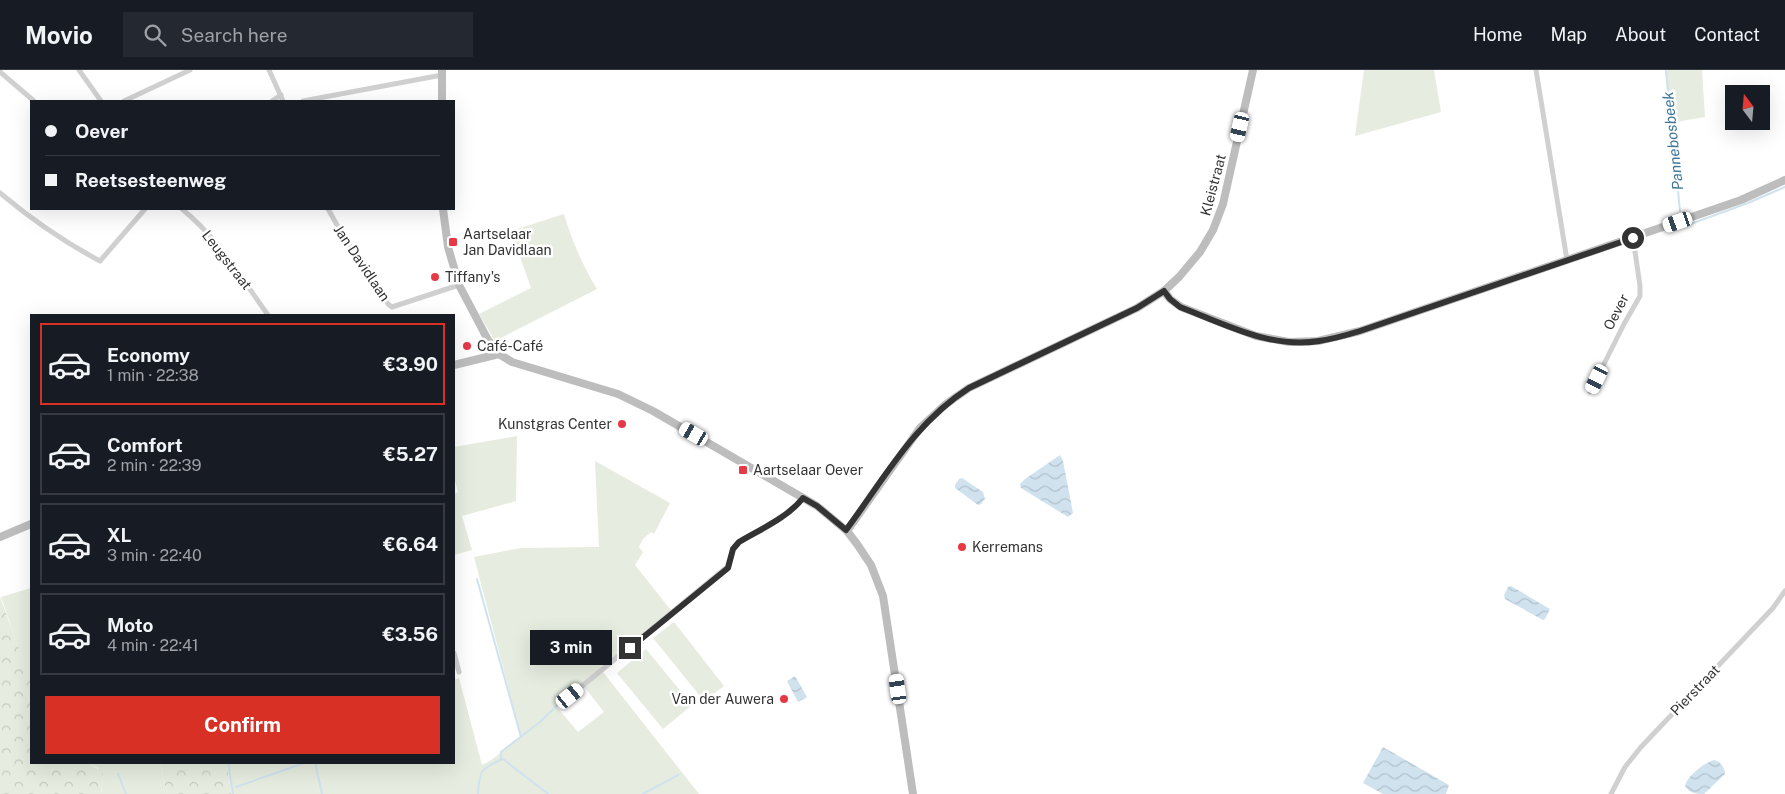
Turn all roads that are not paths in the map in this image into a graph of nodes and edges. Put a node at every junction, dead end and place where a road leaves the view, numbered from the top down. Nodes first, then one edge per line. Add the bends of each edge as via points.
1 (79, 70) edge
2 (190, 70) edge
3 (269, 70) edge
4 (1253, 70) edge
5 (1536, 70) edge
6 (0, 72) edge
7 (442, 73) edge
8 (281, 95) junction
9 (33, 100) edge
10 (100, 100) edge
11 (126, 100) edge
12 (274, 100) edge
13 (283, 100) edge
14 (307, 100) edge
15 (442, 100) edge
16 (1785, 180) edge
17 (0, 193) edge
18 (144, 210) edge
19 (183, 210) edge
20 (329, 210) edge
21 (444, 210) edge
22 (1633, 238) junction
23 (1567, 260) junction
24 (459, 285) junction
25 (1164, 291) junction
26 (267, 314) edge
27 (499, 354) junction
28 (455, 366) edge
29 (1590, 392) dead end
30 (803, 498) junction
31 (30, 524) edge
32 (846, 530) junction
33 (0, 537) edge
34 (1785, 591) edge
35 (455, 657) edge
36 (459, 672) dead end
37 (570, 696) dead end
38 (913, 794) edge
39 (1611, 794) edge

1 - 10 street
2 - 11 street
3 - 8 street
4 - 25 street, Kleistraat via 1223,204 1214,230 1190,265
5 - 23 street
6 - 9 street
7 - 14 street
7 - 15 street
8 - 12 street
8 - 13 street
16 - 22 street via 1741,200
17 - 18 street via 34,220 100,261
19 - 26 street, Leugstraat via 224,254
20 - 24 street, Jan Davidlaan via 392,307
21 - 24 street via 448,246
22 - 23 street
22 - 29 street, Oever via 1640,296
23 - 25 street via 1360,331 1318,341 1289,342 1256,336 1180,307
24 - 27 street via 481,330
25 - 32 street via 1137,308 969,388 946,404 913,437
27 - 28 street
27 - 30 street via 512,362 618,394 654,411
30 - 32 street
30 - 37 street via 786,515 739,542 733,549 728,568
31 - 33 street
32 - 38 street via 871,565 883,596
34 - 39 street, Pierstraat via 1773,608 1641,747 1625,767
35 - 36 street

